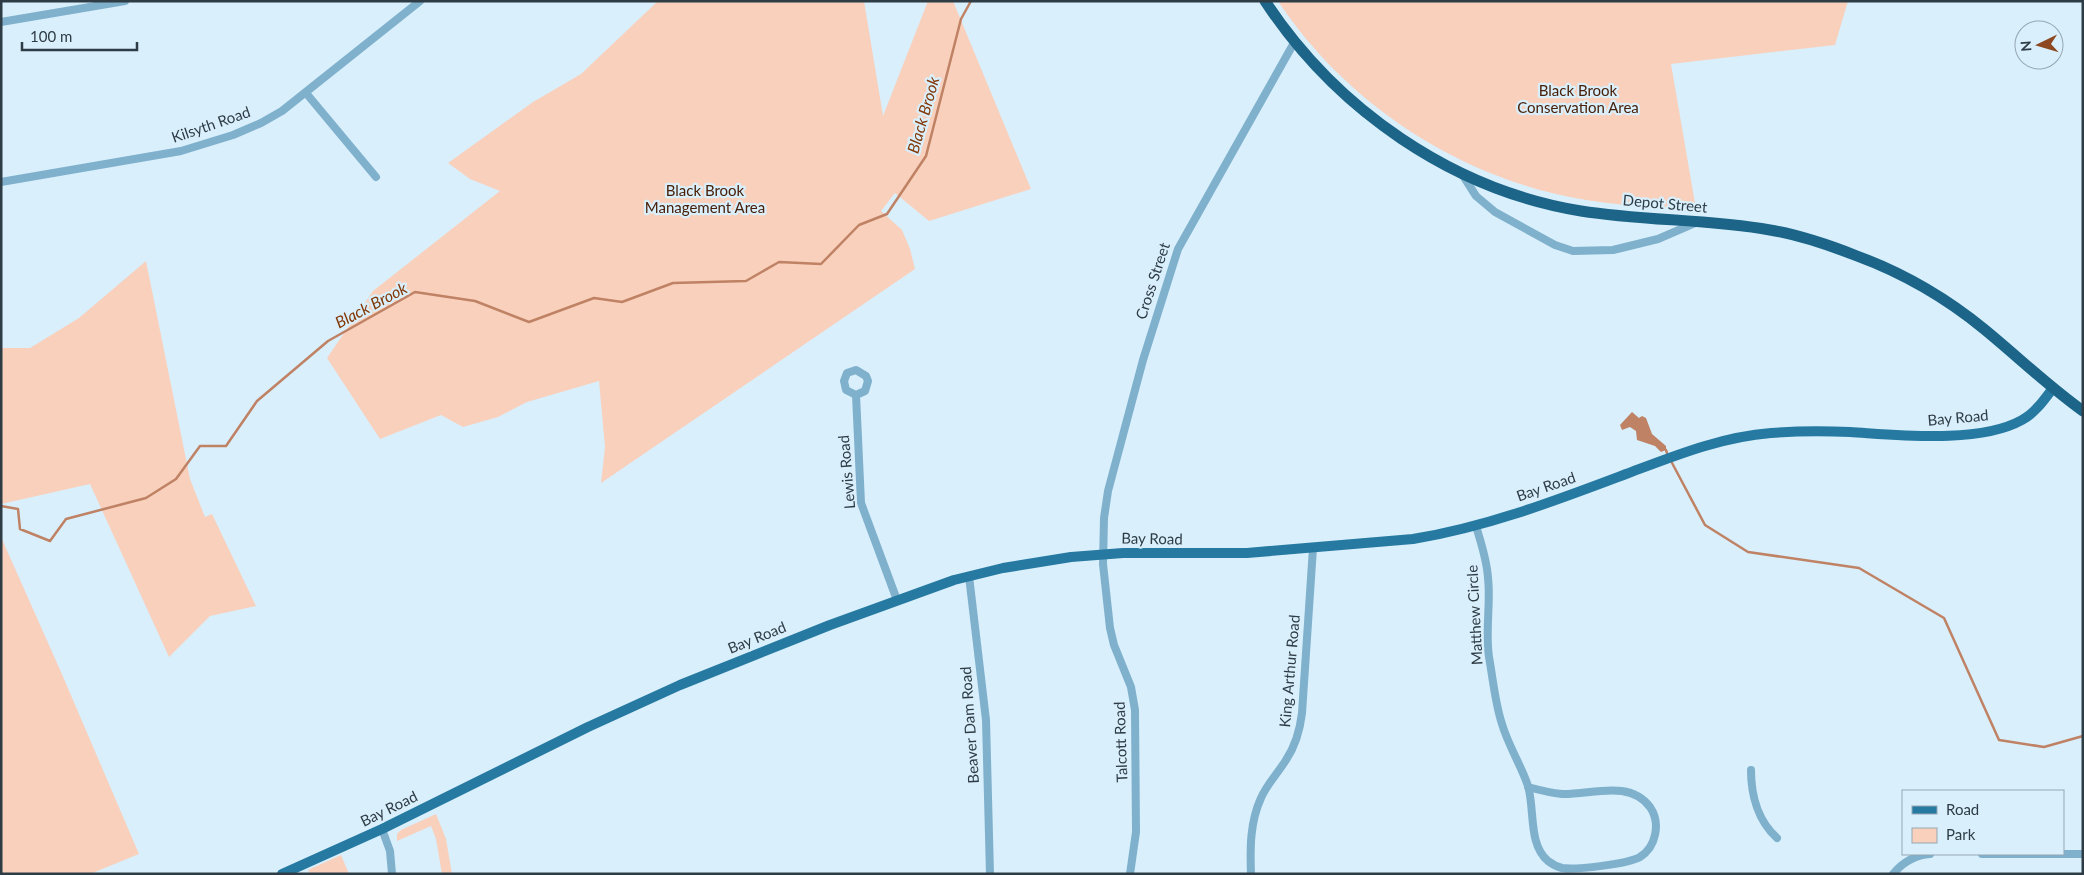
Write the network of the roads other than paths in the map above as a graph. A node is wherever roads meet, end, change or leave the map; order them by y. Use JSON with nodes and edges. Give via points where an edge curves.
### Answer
{"nodes":[{"id":1,"x":125,"y":1,"type":"edge"},
{"id":2,"x":420,"y":1,"type":"edge"},
{"id":3,"x":1265,"y":1,"type":"edge"},
{"id":4,"x":1,"y":22,"type":"edge"},
{"id":5,"x":1295,"y":41,"type":"junction"},
{"id":6,"x":306,"y":93,"type":"junction"},
{"id":7,"x":1461,"y":172,"type":"junction"},
{"id":8,"x":376,"y":177,"type":"dead end"},
{"id":9,"x":1,"y":182,"type":"edge"},
{"id":10,"x":1697,"y":222,"type":"junction"},
{"id":11,"x":2053,"y":388,"type":"junction"},
{"id":12,"x":856,"y":395,"type":"dead end"},
{"id":13,"x":2083,"y":411,"type":"edge"},
{"id":14,"x":1476,"y":526,"type":"junction"},
{"id":15,"x":1313,"y":548,"type":"junction"},
{"id":16,"x":1103,"y":554,"type":"junction"},
{"id":17,"x":969,"y":576,"type":"junction"},
{"id":18,"x":897,"y":600,"type":"junction"},
{"id":19,"x":1751,"y":770,"type":"dead end"},
{"id":20,"x":1528,"y":788,"type":"junction"},
{"id":21,"x":382,"y":830,"type":"junction"},
{"id":22,"x":1777,"y":838,"type":"dead end"},
{"id":23,"x":2064,"y":854,"type":"edge"},
{"id":24,"x":2083,"y":854,"type":"edge"},
{"id":25,"x":1920,"y":855,"type":"edge"},
{"id":26,"x":282,"y":874,"type":"edge"},
{"id":27,"x":392,"y":874,"type":"edge"},
{"id":28,"x":990,"y":874,"type":"edge"},
{"id":29,"x":1130,"y":874,"type":"edge"},
{"id":30,"x":1251,"y":874,"type":"edge"},
{"id":31,"x":1893,"y":874,"type":"edge"}],
"edges":[{"from":1,"to":4,"type":"street"},
{"from":2,"to":6,"type":"street","name":"Kilsyth Road"},
{"from":3,"to":5,"type":"highway","name":"Depot Street"},
{"from":5,"to":7,"type":"highway","name":"Depot Street","via":[[1320,71],[1372,118],[1409,144]]},
{"from":5,"to":16,"type":"street","name":"Cross Street","via":[[1175,256],[1111,476],[1104,518]]},
{"from":6,"to":8,"type":"street"},
{"from":6,"to":9,"type":"street","name":"Kilsyth Road","via":[[261,123],[207,144],[156,157]]},
{"from":7,"to":10,"type":"highway","name":"Depot Street","via":[[1509,192],[1564,208]]},
{"from":7,"to":10,"type":"street","via":[[1476,196],[1495,212],[1554,246],[1573,251],[1620,248],[1658,239]]},
{"from":10,"to":11,"type":"highway","name":"Depot Street","via":[[1784,233],[1847,252],[1892,271],[1928,290],[1982,328]]},
{"from":11,"to":13,"type":"highway","name":"Depot Street"},
{"from":11,"to":14,"type":"main road","name":"Bay Road","via":[[2023,420],[1998,430],[1925,436],[1791,432],[1728,439]]},
{"from":12,"to":18,"type":"street","name":"Lewis Road","via":[[861,503]]},
{"from":14,"to":15,"type":"main road","name":"Bay Road","via":[[1413,540]]},
{"from":14,"to":20,"type":"street","name":"Matthew Circle","via":[[1489,579],[1487,640],[1499,711]]},
{"from":15,"to":16,"type":"main road","name":"Bay Road","via":[[1220,554]]},
{"from":15,"to":30,"type":"street","name":"King Arthur Road","via":[[1298,734],[1290,754],[1258,806],[1252,832]]},
{"from":16,"to":17,"type":"main road","name":"Bay Road","via":[[1058,558]]},
{"from":16,"to":29,"type":"street","name":"Talcott Road","via":[[1112,637],[1131,687],[1135,710],[1137,822]]},
{"from":17,"to":18,"type":"main road","name":"Bay Road"},
{"from":17,"to":28,"type":"street","name":"Beaver Dam Road","via":[[986,720]]},
{"from":18,"to":21,"type":"main road","name":"Bay Road","via":[[680,685]]},
{"from":19,"to":22,"type":"street","via":[[1757,809],[1767,828]]},
{"from":20,"to":20,"type":"street","name":"Matthew Circle","via":[[1536,840],[1549,862],[1560,868],[1626,862],[1640,856],[1650,847],[1655,836],[1656,822],[1652,809],[1632,792],[1560,794]]},
{"from":21,"to":26,"type":"main road","name":"Bay Road"},
{"from":21,"to":27,"type":"street","via":[[390,850]]},
{"from":23,"to":24,"type":"street"},
{"from":25,"to":31,"type":"street"}]}
